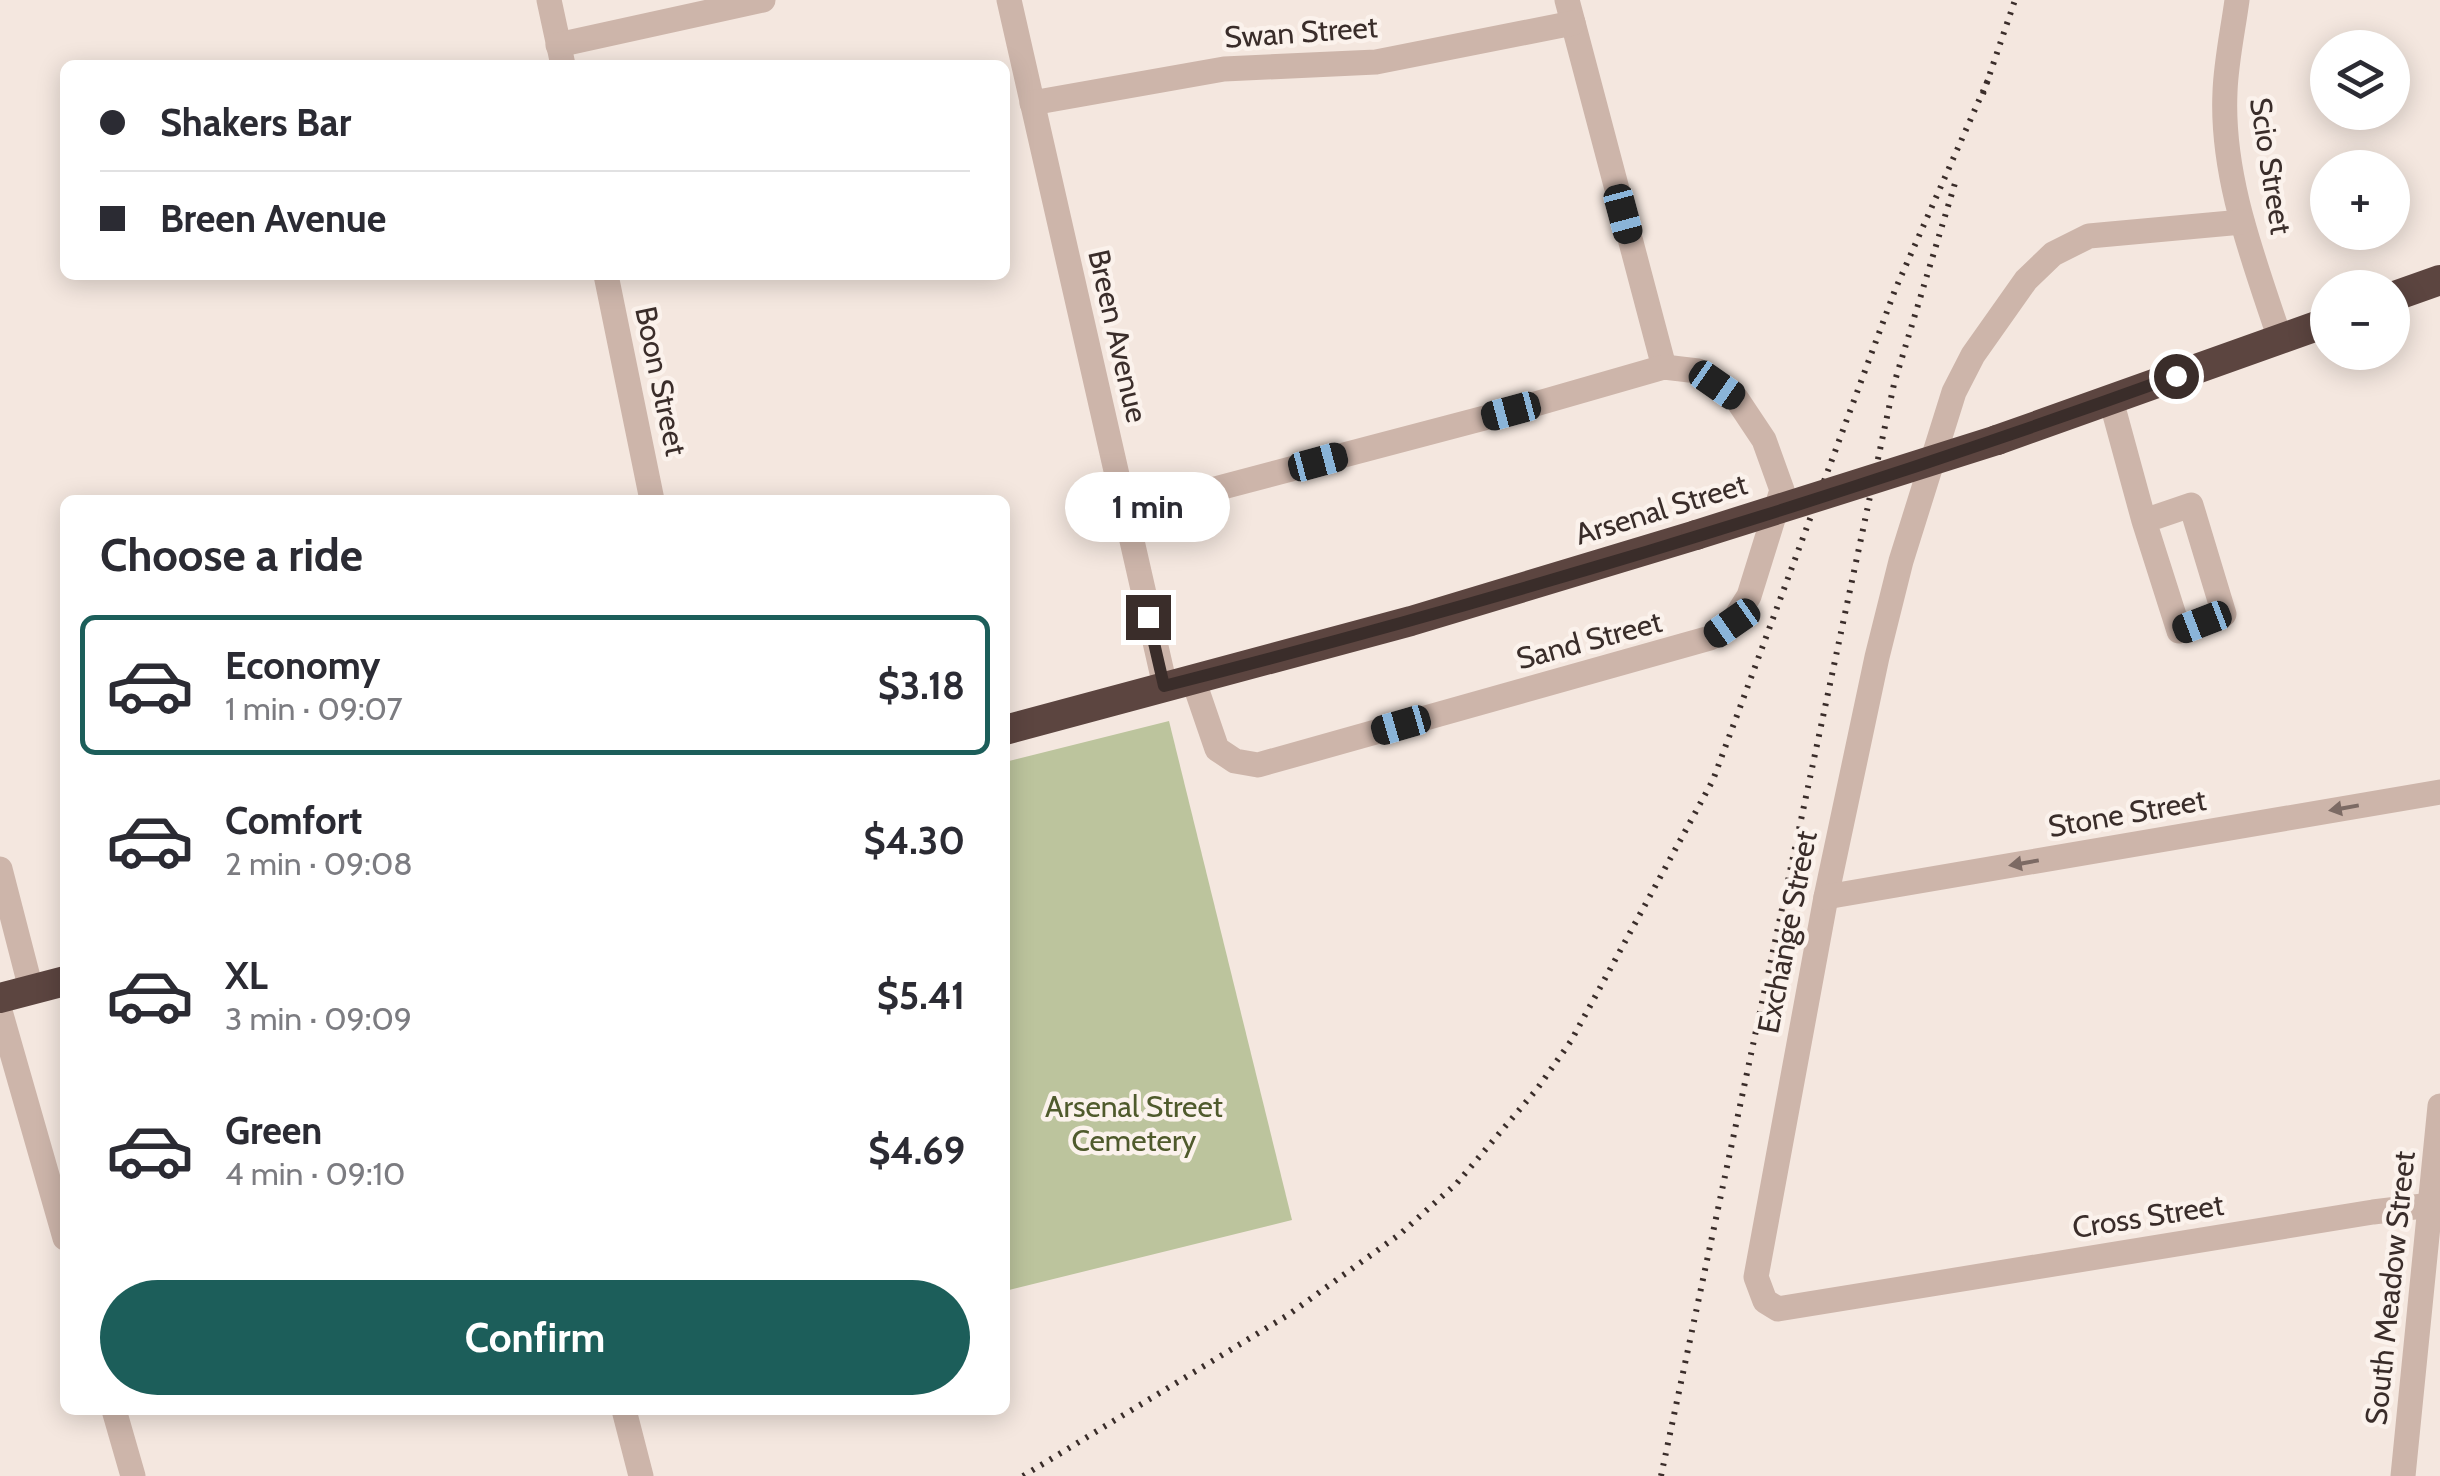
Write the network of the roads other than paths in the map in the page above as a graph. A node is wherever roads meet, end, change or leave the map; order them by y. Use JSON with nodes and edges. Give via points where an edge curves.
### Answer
{"nodes":[{"id":1,"x":549,"y":0,"type":"edge"},
{"id":2,"x":763,"y":0,"type":"edge"},
{"id":3,"x":1009,"y":0,"type":"edge"},
{"id":4,"x":2236,"y":0,"type":"edge"},
{"id":5,"x":1570,"y":12,"type":"edge"},
{"id":6,"x":560,"y":55,"type":"edge"},
{"id":7,"x":1032,"y":104,"type":"junction"},
{"id":8,"x":2242,"y":222,"type":"junction"},
{"id":9,"x":607,"y":280,"type":"edge"},
{"id":10,"x":2440,"y":280,"type":"edge"},
{"id":11,"x":2410,"y":291,"type":"edge"},
{"id":12,"x":2310,"y":329,"type":"edge"},
{"id":13,"x":2280,"y":340,"type":"junction"},
{"id":14,"x":1664,"y":367,"type":"junction"},
{"id":15,"x":2111,"y":400,"type":"junction"},
{"id":16,"x":651,"y":495,"type":"edge"},
{"id":17,"x":1124,"y":513,"type":"junction"},
{"id":18,"x":2144,"y":521,"type":"junction"},
{"id":19,"x":1179,"y":683,"type":"junction"},
{"id":20,"x":1010,"y":729,"type":"edge"},
{"id":21,"x":2440,"y":792,"type":"edge"},
{"id":22,"x":0,"y":870,"type":"edge"},
{"id":23,"x":1826,"y":897,"type":"junction"},
{"id":24,"x":60,"y":981,"type":"edge"},
{"id":25,"x":32,"y":989,"type":"junction"},
{"id":26,"x":0,"y":998,"type":"edge"},
{"id":27,"x":0,"y":1011,"type":"edge"},
{"id":28,"x":2440,"y":1106,"type":"edge"},
{"id":29,"x":2436,"y":1208,"type":"edge"},
{"id":30,"x":60,"y":1221,"type":"edge"},
{"id":31,"x":1867,"y":1295,"type":"joint"},
{"id":32,"x":115,"y":1415,"type":"edge"},
{"id":33,"x":625,"y":1415,"type":"edge"},
{"id":34,"x":133,"y":1476,"type":"edge"},
{"id":35,"x":640,"y":1476,"type":"edge"},
{"id":36,"x":2404,"y":1476,"type":"edge"}],
"edges":[{"from":1,"to":6,"type":"street"},
{"from":2,"to":6,"type":"street"},
{"from":3,"to":7,"type":"street","name":"Breen Avenue"},
{"from":4,"to":8,"type":"street","name":"Scio Street","via":[[2225,92]]},
{"from":5,"to":7,"type":"street","name":"Swan Street","via":[[1376,62],[1224,68]]},
{"from":5,"to":14,"type":"street"},
{"from":7,"to":17,"type":"street","name":"Breen Avenue"},
{"from":8,"to":13,"type":"street","name":"Scio Street"},
{"from":8,"to":23,"type":"street","name":"Exchange Street","via":[[2089,236],[2053,254],[2026,280],[1973,355],[1954,392],[1901,561]]},
{"from":9,"to":16,"type":"street","name":"Boon Street"},
{"from":10,"to":11,"type":"highway"},
{"from":12,"to":13,"type":"highway","name":"Arsenal Street"},
{"from":13,"to":15,"type":"highway","name":"Arsenal Street"},
{"from":14,"to":17,"type":"street"},
{"from":14,"to":19,"type":"street","name":"Sand Street","via":[[1698,371],[1736,398],[1764,440],[1782,490],[1749,596],[1732,623],[1710,638],[1258,765],[1217,749]]},
{"from":15,"to":18,"type":"street"},
{"from":15,"to":19,"type":"highway","name":"Arsenal Street","bridge":true,"via":[[1696,535]]},
{"from":17,"to":19,"type":"street","name":"Breen Avenue"},
{"from":18,"to":18,"type":"street","via":[[2190,505],[2224,614],[2180,631]]},
{"from":19,"to":20,"type":"highway","name":"Arsenal Street"},
{"from":21,"to":23,"type":"street","name":"Stone Street","one_way":true},
{"from":22,"to":25,"type":"street"},
{"from":23,"to":31,"type":"street","name":"Exchange Street","via":[[1756,1278],[1764,1301],[1778,1308]]},
{"from":24,"to":25,"type":"highway"},
{"from":25,"to":26,"type":"highway"},
{"from":27,"to":30,"type":"street"},
{"from":28,"to":29,"type":"street","name":"South Meadow Street"},
{"from":29,"to":31,"type":"street","name":"Cross Street"},
{"from":29,"to":36,"type":"street","name":"South Meadow Street"},
{"from":32,"to":34,"type":"street"},
{"from":33,"to":35,"type":"street"}]}
